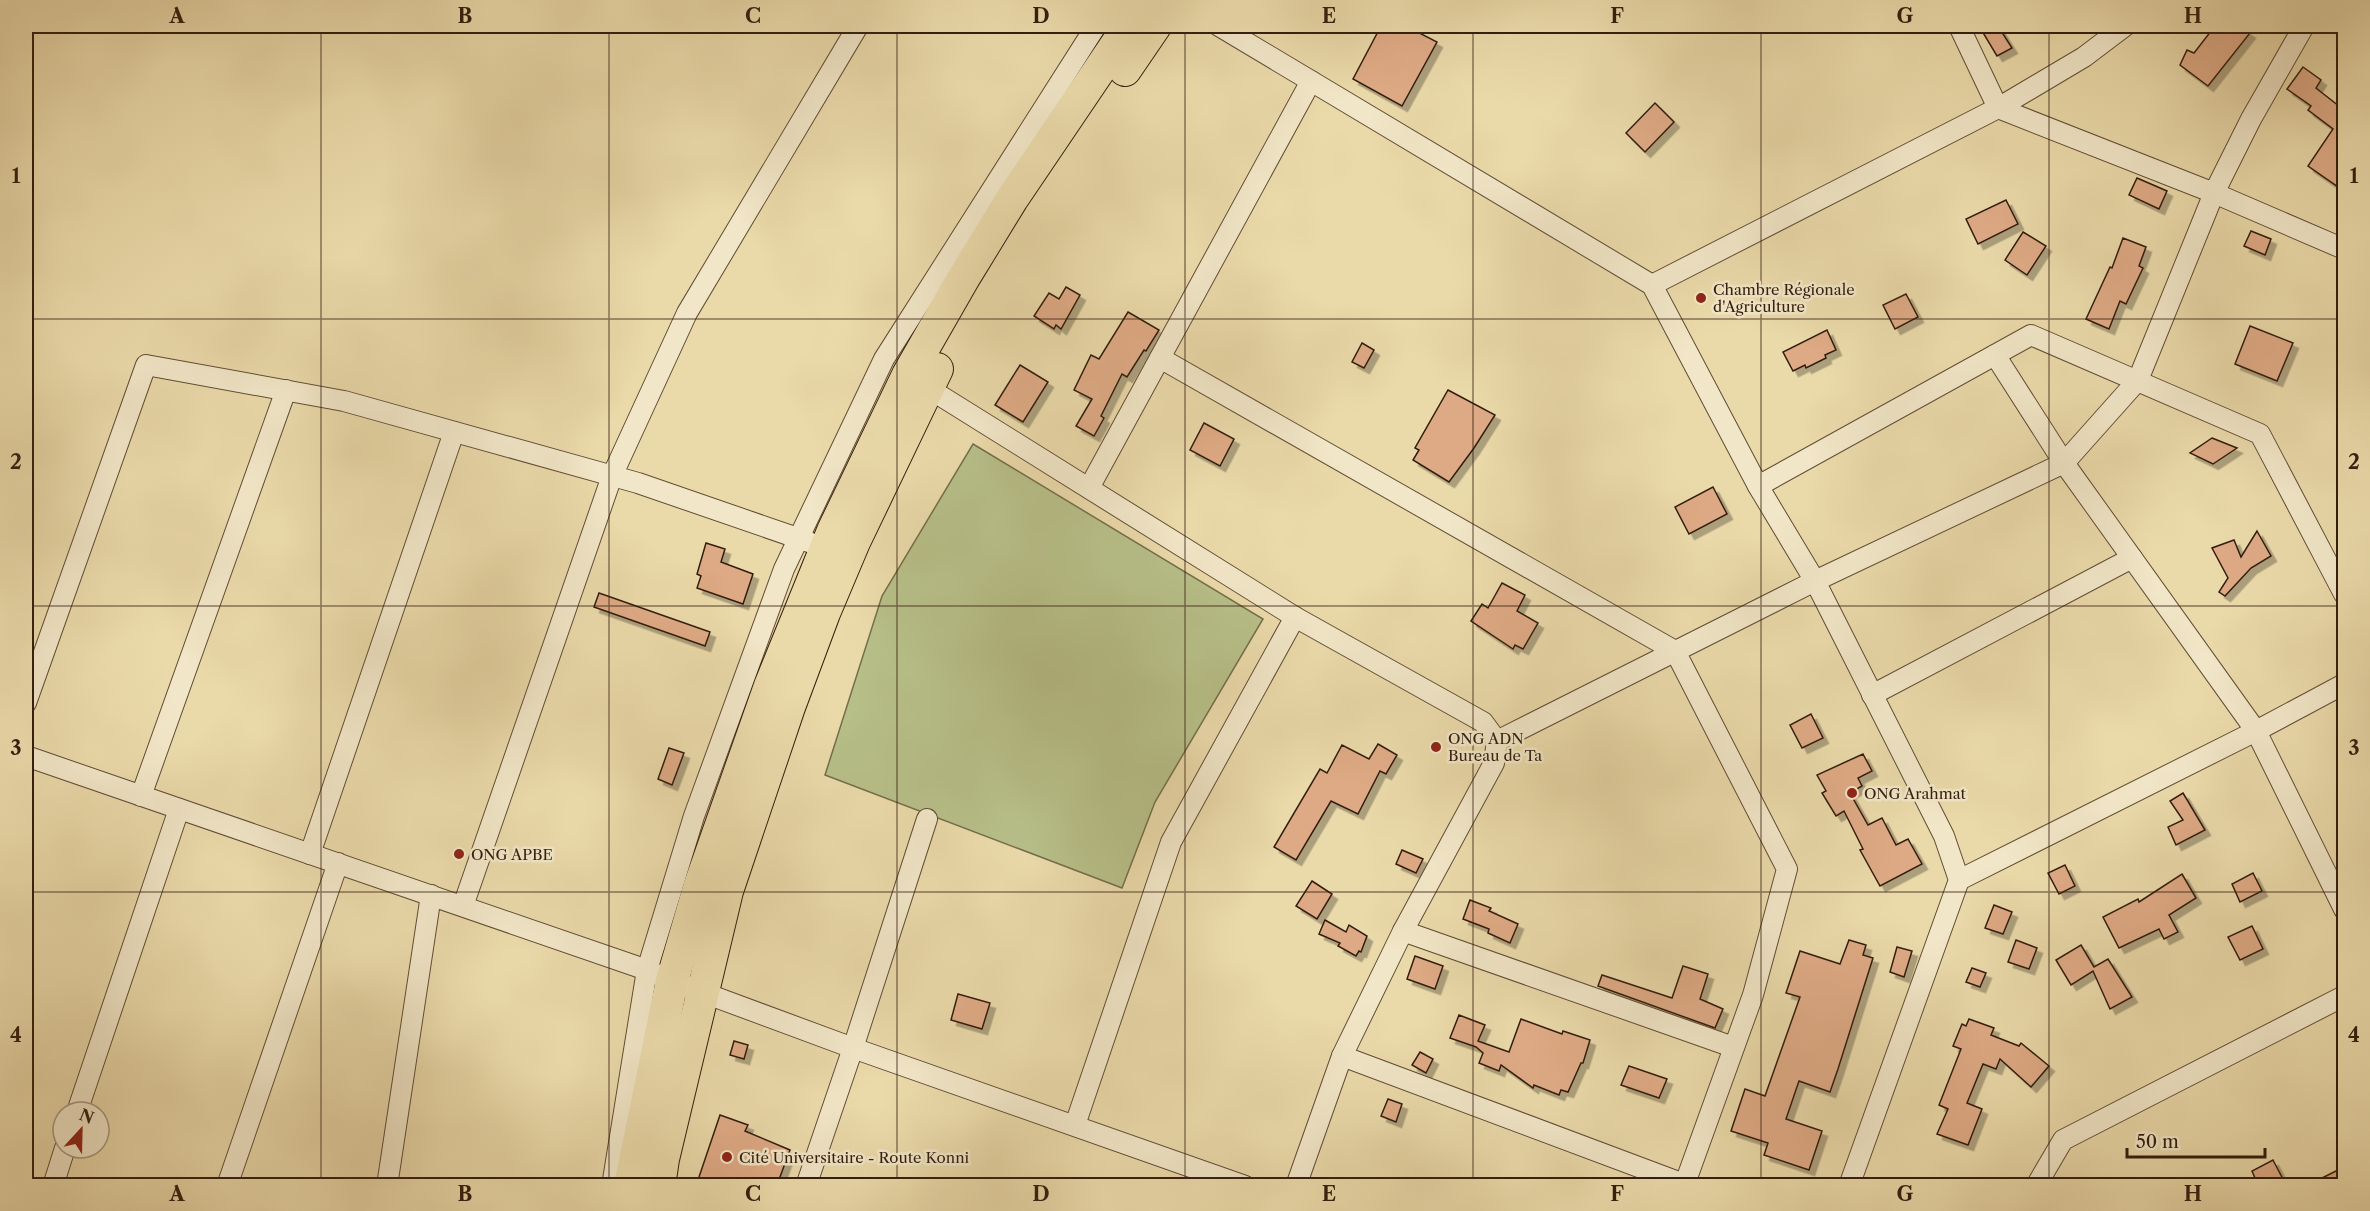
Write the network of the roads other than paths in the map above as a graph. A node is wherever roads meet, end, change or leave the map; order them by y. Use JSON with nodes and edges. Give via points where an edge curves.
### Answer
{"nodes":[{"id":1,"x":858,"y":26,"type":"edge"},
{"id":2,"x":1096,"y":26,"type":"edge"},
{"id":3,"x":1129,"y":26,"type":"edge"},
{"id":4,"x":1155,"y":26,"type":"edge"},
{"id":5,"x":1219,"y":26,"type":"edge"},
{"id":6,"x":1959,"y":26,"type":"edge"},
{"id":7,"x":2125,"y":26,"type":"edge"},
{"id":8,"x":2304,"y":26,"type":"edge"},
{"id":9,"x":1311,"y":81,"type":"junction"},
{"id":10,"x":1998,"y":108,"type":"junction"},
{"id":11,"x":2214,"y":193,"type":"junction"},
{"id":12,"x":2344,"y":249,"type":"edge"},
{"id":13,"x":1652,"y":285,"type":"junction"},
{"id":14,"x":1995,"y":355,"type":"junction"},
{"id":15,"x":1160,"y":358,"type":"junction"},
{"id":16,"x":2138,"y":380,"type":"junction"},
{"id":17,"x":917,"y":381,"type":"junction"},
{"id":18,"x":286,"y":390,"type":"junction"},
{"id":19,"x":454,"y":432,"type":"junction"},
{"id":20,"x":2064,"y":463,"type":"junction"},
{"id":21,"x":612,"y":476,"type":"junction"},
{"id":22,"x":1758,"y":486,"type":"junction"},
{"id":23,"x":1089,"y":488,"type":"junction"},
{"id":24,"x":824,"y":547,"type":"junction"},
{"id":25,"x":2132,"y":558,"type":"junction"},
{"id":26,"x":1815,"y":581,"type":"junction"},
{"id":27,"x":2344,"y":594,"type":"edge"},
{"id":28,"x":1295,"y":617,"type":"junction"},
{"id":29,"x":1675,"y":651,"type":"junction"},
{"id":30,"x":2344,"y":684,"type":"edge"},
{"id":31,"x":781,"y":690,"type":"junction"},
{"id":32,"x":1872,"y":695,"type":"junction"},
{"id":33,"x":26,"y":703,"type":"edge"},
{"id":34,"x":2256,"y":732,"type":"junction"},
{"id":35,"x":1497,"y":741,"type":"junction"},
{"id":36,"x":26,"y":756,"type":"edge"},
{"id":37,"x":141,"y":796,"type":"junction"},
{"id":38,"x":179,"y":809,"type":"junction"},
{"id":39,"x":927,"y":819,"type":"dead end"},
{"id":40,"x":310,"y":854,"type":"junction"},
{"id":41,"x":338,"y":864,"type":"junction"},
{"id":42,"x":1959,"y":880,"type":"junction"},
{"id":43,"x":431,"y":895,"type":"junction"},
{"id":44,"x":463,"y":906,"type":"junction"},
{"id":45,"x":2344,"y":909,"type":"edge"},
{"id":46,"x":1403,"y":931,"type":"junction"},
{"id":47,"x":660,"y":976,"type":"junction"},
{"id":48,"x":703,"y":992,"type":"junction"},
{"id":49,"x":2344,"y":996,"type":"edge"},
{"id":50,"x":1733,"y":1047,"type":"junction"},
{"id":51,"x":853,"y":1048,"type":"junction"},
{"id":52,"x":1342,"y":1056,"type":"junction"},
{"id":53,"x":81,"y":1100,"type":"edge"},
{"id":54,"x":1075,"y":1125,"type":"junction"},
{"id":55,"x":61,"y":1160,"type":"edge"},
{"id":56,"x":53,"y":1185,"type":"edge"},
{"id":57,"x":227,"y":1185,"type":"edge"},
{"id":58,"x":387,"y":1185,"type":"edge"},
{"id":59,"x":612,"y":1185,"type":"edge"},
{"id":60,"x":630,"y":1185,"type":"edge"},
{"id":61,"x":659,"y":1185,"type":"edge"},
{"id":62,"x":806,"y":1185,"type":"edge"},
{"id":63,"x":1245,"y":1185,"type":"edge"},
{"id":64,"x":1296,"y":1185,"type":"edge"},
{"id":65,"x":1684,"y":1185,"type":"edge"},
{"id":66,"x":1849,"y":1185,"type":"edge"},
{"id":67,"x":2036,"y":1185,"type":"edge"}],
"edges":[{"from":1,"to":21,"type":"street","via":[[687,313]]},
{"from":2,"to":24,"type":"street","via":[[884,359]]},
{"from":3,"to":17,"type":"main road","via":[[1012,199]]},
{"from":4,"to":17,"type":"main road","via":[[1030,210],[982,290]]},
{"from":5,"to":9,"type":"street"},
{"from":6,"to":10,"type":"street"},
{"from":7,"to":10,"type":"street","via":[[2084,57]]},
{"from":8,"to":11,"type":"street"},
{"from":9,"to":13,"type":"street"},
{"from":9,"to":15,"type":"street"},
{"from":10,"to":11,"type":"street"},
{"from":10,"to":13,"type":"street"},
{"from":11,"to":12,"type":"street"},
{"from":11,"to":16,"type":"street"},
{"from":13,"to":22,"type":"street"},
{"from":14,"to":16,"type":"street","via":[[2031,335]]},
{"from":14,"to":20,"type":"street"},
{"from":14,"to":22,"type":"street"},
{"from":15,"to":23,"type":"street"},
{"from":15,"to":29,"type":"street"},
{"from":16,"to":20,"type":"street"},
{"from":16,"to":27,"type":"street","via":[[2260,434]]},
{"from":17,"to":23,"type":"street"},
{"from":17,"to":24,"type":"main road"},
{"from":18,"to":19,"type":"street","via":[[344,401]]},
{"from":18,"to":33,"type":"street","via":[[146,365]]},
{"from":18,"to":37,"type":"street"},
{"from":19,"to":21,"type":"street"},
{"from":19,"to":40,"type":"street"},
{"from":20,"to":25,"type":"street"},
{"from":20,"to":26,"type":"street"},
{"from":21,"to":24,"type":"street"},
{"from":21,"to":44,"type":"street"},
{"from":22,"to":26,"type":"street"},
{"from":23,"to":28,"type":"street"},
{"from":24,"to":31,"type":"main road"},
{"from":24,"to":47,"type":"street","via":[[784,568],[694,816]]},
{"from":25,"to":32,"type":"street"},
{"from":25,"to":34,"type":"street"},
{"from":26,"to":29,"type":"street"},
{"from":26,"to":32,"type":"street"},
{"from":28,"to":35,"type":"street","via":[[1483,722]]},
{"from":28,"to":54,"type":"street","via":[[1171,842]]},
{"from":29,"to":35,"type":"street"},
{"from":29,"to":50,"type":"street","via":[[1787,869],[1753,995]]},
{"from":30,"to":34,"type":"street"},
{"from":31,"to":47,"type":"main road"},
{"from":31,"to":48,"type":"main road"},
{"from":32,"to":42,"type":"street","via":[[1944,836]]},
{"from":34,"to":42,"type":"street"},
{"from":34,"to":45,"type":"street"},
{"from":35,"to":46,"type":"street","via":[[1494,763]]},
{"from":36,"to":37,"type":"street"},
{"from":37,"to":38,"type":"street"},
{"from":38,"to":40,"type":"street"},
{"from":38,"to":53,"type":"street"},
{"from":39,"to":51,"type":"street"},
{"from":40,"to":41,"type":"street"},
{"from":41,"to":43,"type":"street"},
{"from":41,"to":57,"type":"street"},
{"from":42,"to":66,"type":"street"},
{"from":43,"to":44,"type":"street"},
{"from":43,"to":58,"type":"street"},
{"from":44,"to":47,"type":"street"},
{"from":46,"to":50,"type":"street"},
{"from":46,"to":52,"type":"street"},
{"from":47,"to":48,"type":"street"},
{"from":47,"to":59,"type":"street"},
{"from":47,"to":60,"type":"main road"},
{"from":48,"to":51,"type":"street"},
{"from":48,"to":61,"type":"main road"},
{"from":49,"to":67,"type":"street","via":[[2063,1140]]},
{"from":50,"to":65,"type":"street"},
{"from":51,"to":54,"type":"street"},
{"from":51,"to":62,"type":"street"},
{"from":52,"to":64,"type":"street"},
{"from":52,"to":65,"type":"street"},
{"from":54,"to":63,"type":"street"},
{"from":55,"to":56,"type":"street"}]}
